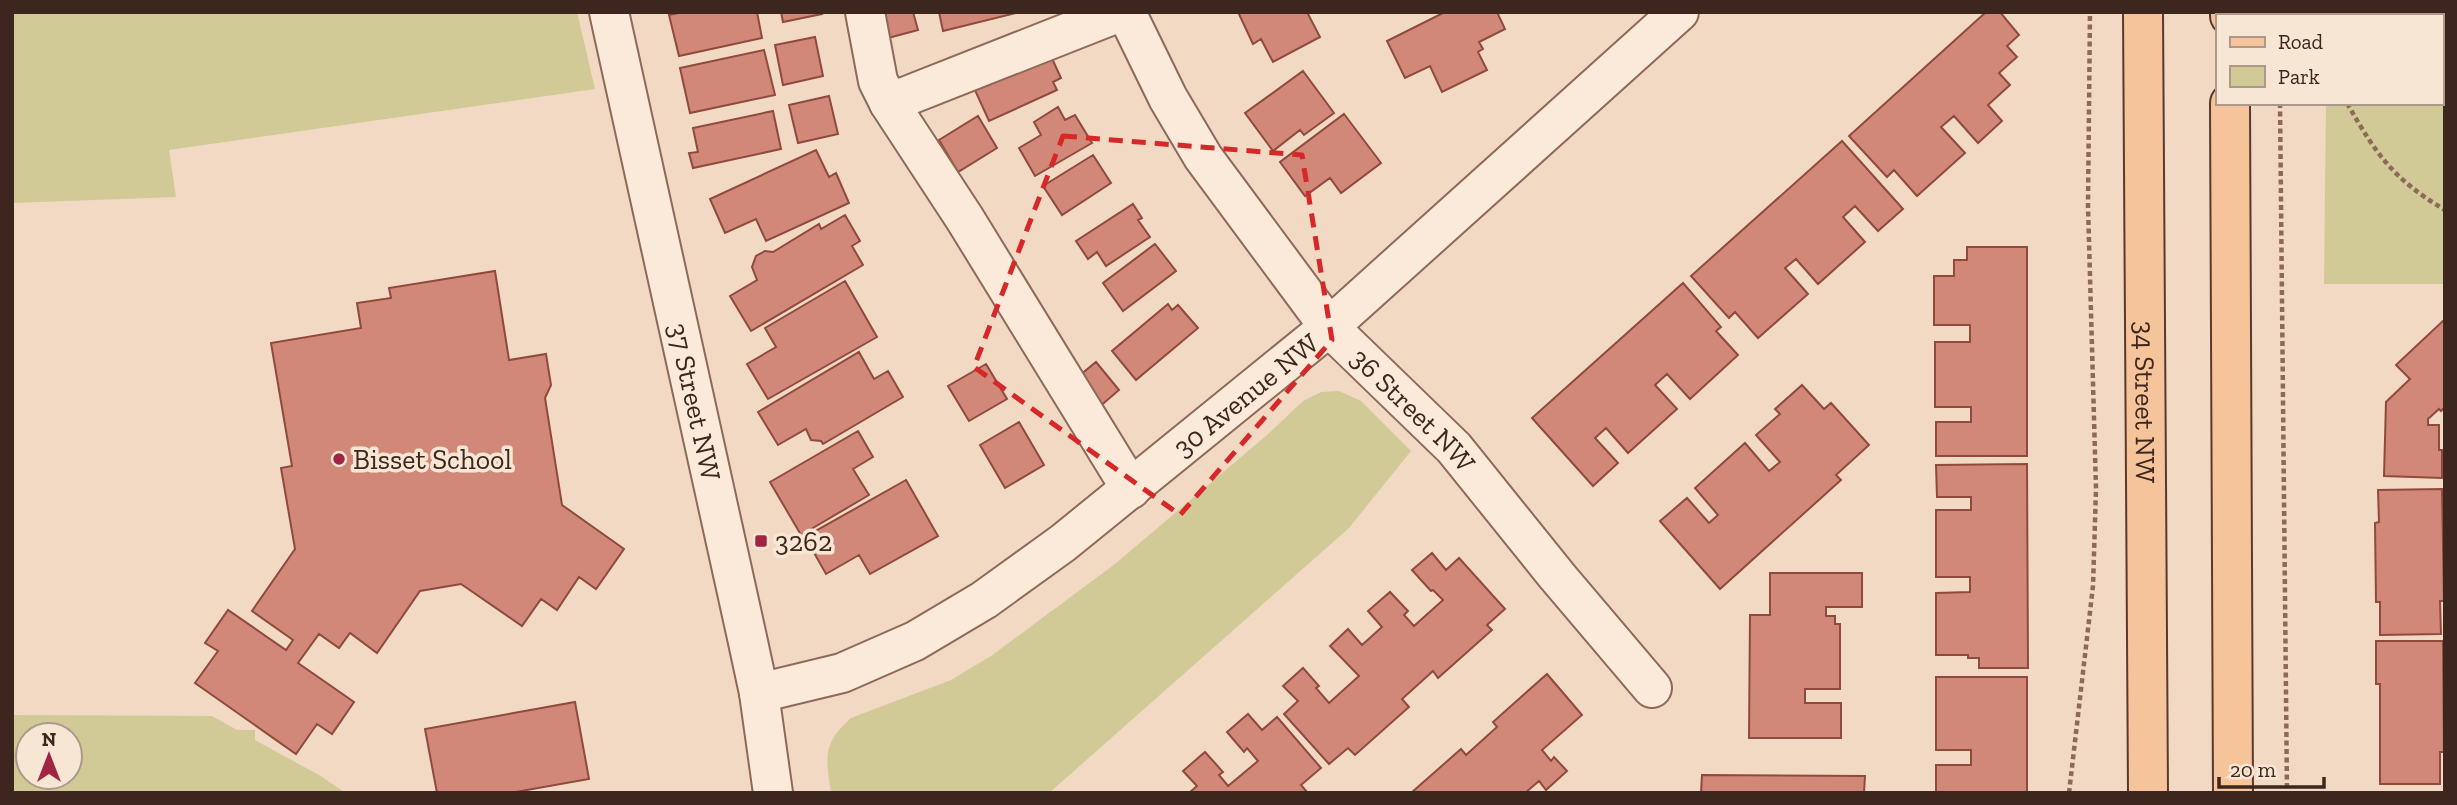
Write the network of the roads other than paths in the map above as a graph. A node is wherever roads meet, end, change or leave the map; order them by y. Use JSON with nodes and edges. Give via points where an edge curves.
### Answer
{"nodes":[{"id":1,"x":609,"y":12,"type":"edge"},
{"id":2,"x":865,"y":12,"type":"edge"},
{"id":3,"x":1120,"y":12,"type":"edge"},
{"id":4,"x":1126,"y":12,"type":"edge"},
{"id":5,"x":1679,"y":12,"type":"edge"},
{"id":6,"x":2143,"y":12,"type":"edge"},
{"id":7,"x":889,"y":103,"type":"junction"},
{"id":8,"x":2230,"y":105,"type":"edge"},
{"id":9,"x":1329,"y":327,"type":"junction"},
{"id":10,"x":1131,"y":489,"type":"junction"},
{"id":11,"x":1652,"y":688,"type":"dead end"},
{"id":12,"x":759,"y":693,"type":"junction"},
{"id":13,"x":773,"y":793,"type":"edge"},
{"id":14,"x":2148,"y":793,"type":"edge"},
{"id":15,"x":2233,"y":793,"type":"edge"}],
"edges":[{"from":1,"to":12,"type":"street","name":"37 Street NW"},
{"from":2,"to":7,"type":"street","via":[[878,81]]},
{"from":3,"to":7,"type":"street"},
{"from":4,"to":9,"type":"street","name":"36 Street NW","via":[[1203,157]]},
{"from":5,"to":9,"type":"street","name":"30 Avenue NW"},
{"from":6,"to":14,"type":"main road","name":"34 Street NW"},
{"from":7,"to":10,"type":"street"},
{"from":8,"to":15,"type":"main road"},
{"from":9,"to":10,"type":"street","name":"30 Avenue NW"},
{"from":9,"to":11,"type":"street","name":"36 Street NW","via":[[1454,448]]},
{"from":10,"to":12,"type":"street","name":"30 Avenue NW","via":[[984,600],[915,641],[842,673]]},
{"from":12,"to":13,"type":"street","name":"37 Street NW"}]}
